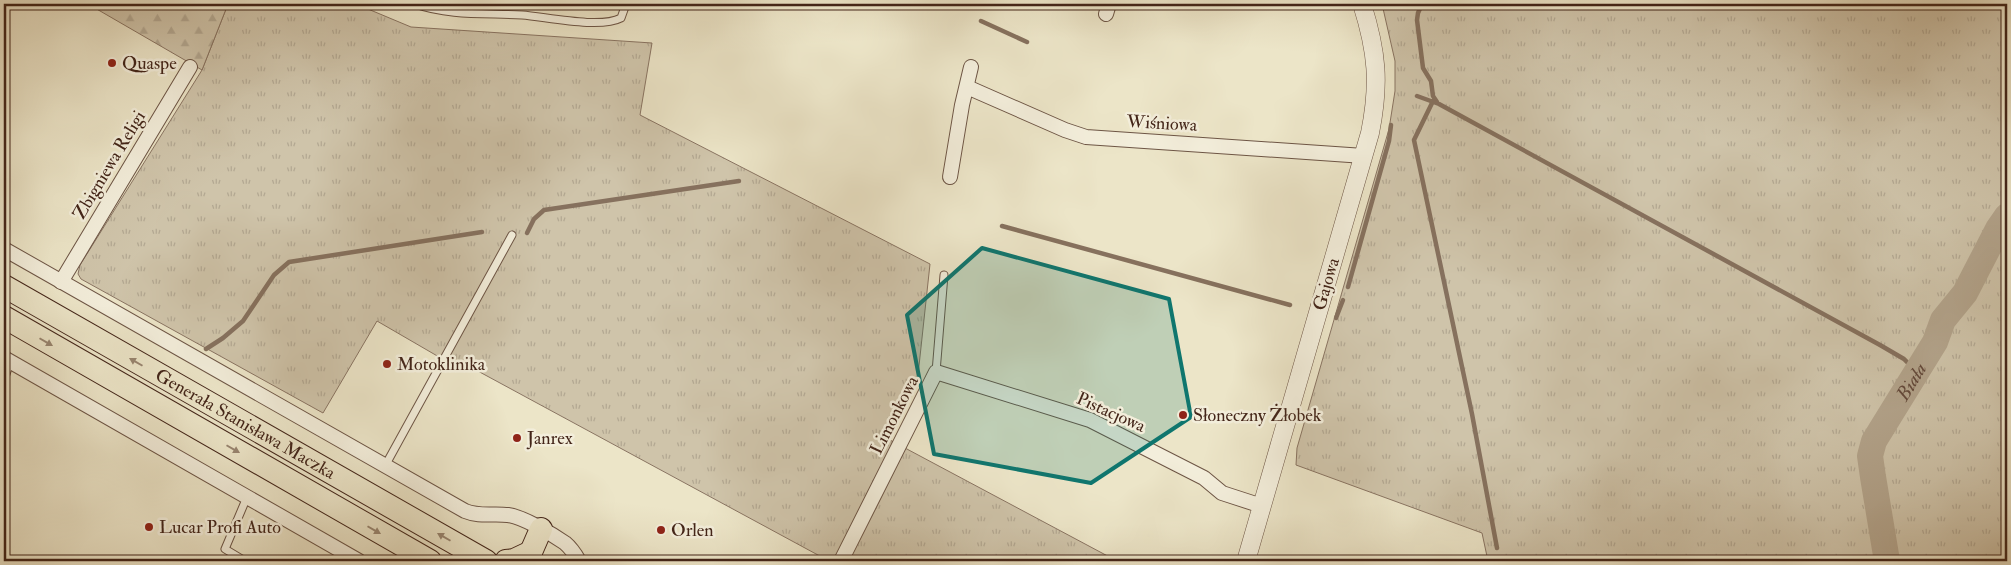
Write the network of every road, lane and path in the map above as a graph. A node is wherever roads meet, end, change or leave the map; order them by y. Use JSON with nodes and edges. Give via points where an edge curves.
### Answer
{"nodes":[{"id":1,"x":415,"y":4,"type":"edge"},
{"id":2,"x":626,"y":4,"type":"edge"},
{"id":3,"x":1362,"y":4,"type":"edge"},
{"id":4,"x":190,"y":67,"type":"dead end"},
{"id":5,"x":971,"y":67,"type":"dead end"},
{"id":6,"x":967,"y":87,"type":"junction"},
{"id":7,"x":1364,"y":156,"type":"junction"},
{"id":8,"x":950,"y":177,"type":"dead end"},
{"id":9,"x":512,"y":235,"type":"dead end"},
{"id":10,"x":4,"y":249,"type":"edge"},
{"id":11,"x":944,"y":274,"type":"dead end"},
{"id":12,"x":61,"y":282,"type":"junction"},
{"id":13,"x":4,"y":286,"type":"edge"},
{"id":14,"x":4,"y":317,"type":"edge"},
{"id":15,"x":7,"y":360,"type":"edge"},
{"id":16,"x":936,"y":372,"type":"junction"},
{"id":17,"x":4,"y":380,"type":"edge"},
{"id":18,"x":385,"y":466,"type":"junction"},
{"id":19,"x":247,"y":496,"type":"junction"},
{"id":20,"x":1262,"y":506,"type":"junction"},
{"id":21,"x":541,"y":529,"type":"junction"},
{"id":22,"x":531,"y":557,"type":"edge"},
{"id":23,"x":246,"y":561,"type":"edge"},
{"id":24,"x":359,"y":561,"type":"edge"},
{"id":25,"x":430,"y":561,"type":"edge"},
{"id":26,"x":486,"y":561,"type":"edge"},
{"id":27,"x":506,"y":561,"type":"edge"},
{"id":28,"x":579,"y":561,"type":"edge"},
{"id":29,"x":841,"y":561,"type":"edge"},
{"id":30,"x":1246,"y":561,"type":"edge"}],
"edges":[{"from":1,"to":2,"type":"lane","via":[[465,14],[522,15],[605,23],[621,18]]},
{"from":3,"to":7,"type":"street","name":"Gajowa","via":[[1374,48],[1377,78]]},
{"from":4,"to":12,"type":"street","name":"Zbigniewa Religi"},
{"from":5,"to":6,"type":"street"},
{"from":6,"to":7,"type":"street","name":"Wiśniowa","via":[[1086,137]]},
{"from":6,"to":8,"type":"street"},
{"from":7,"to":20,"type":"street","name":"Gajowa"},
{"from":9,"to":18,"type":"lane"},
{"from":10,"to":12,"type":"street"},
{"from":11,"to":16,"type":"lane","name":"Limonkowa"},
{"from":12,"to":18,"type":"street"},
{"from":26,"to":13,"type":"highway","name":"Generała Stanisława Maczka","one_way":true},
{"from":14,"to":25,"type":"highway","name":"Generała Stanisława Maczka","one_way":true},
{"from":15,"to":17,"type":"lane"},
{"from":15,"to":19,"type":"street"},
{"from":16,"to":20,"type":"street","name":"Pistacjowa","via":[[1090,420],[1204,478],[1222,493]]},
{"from":16,"to":29,"type":"street","name":"Limonkowa"},
{"from":18,"to":21,"type":"street","via":[[470,514],[511,515]]},
{"from":19,"to":23,"type":"lane","via":[[224,549]]},
{"from":19,"to":24,"type":"street"},
{"from":20,"to":30,"type":"street","name":"Gajowa"},
{"from":21,"to":22,"type":"highway"},
{"from":21,"to":28,"type":"street","via":[[565,543]]},
{"from":22,"to":27,"type":"highway"}]}
